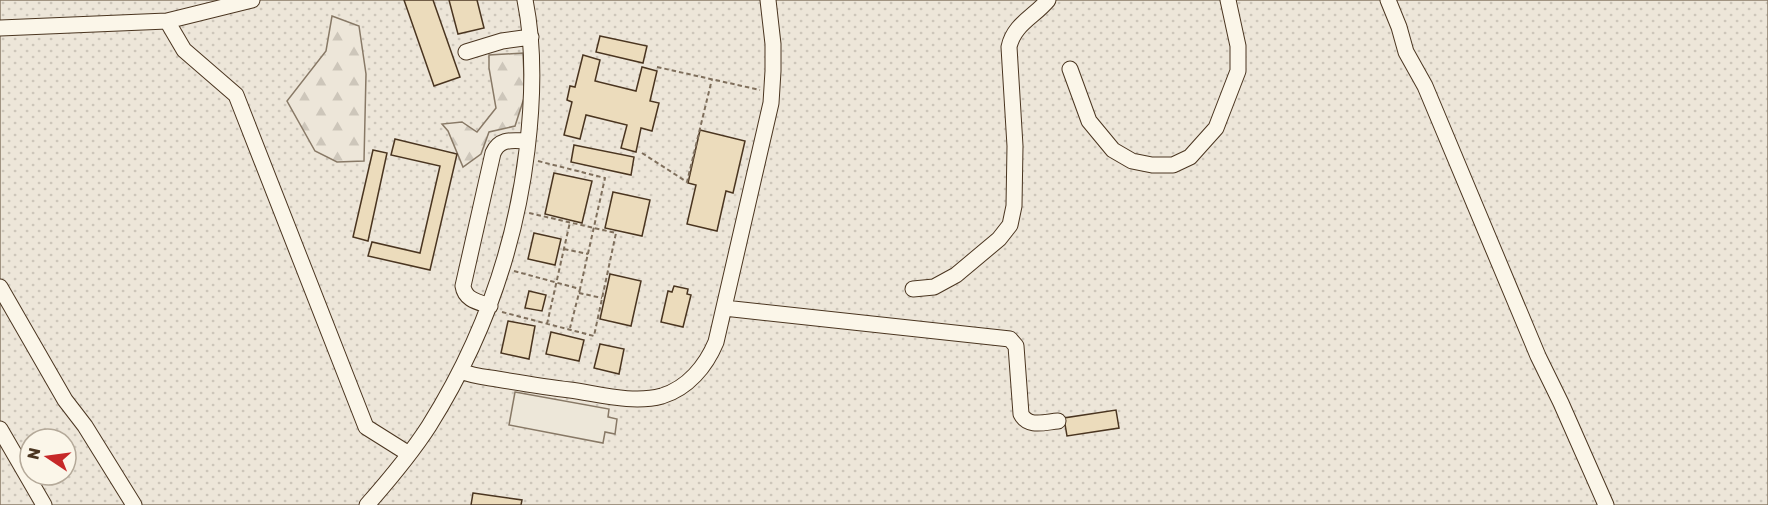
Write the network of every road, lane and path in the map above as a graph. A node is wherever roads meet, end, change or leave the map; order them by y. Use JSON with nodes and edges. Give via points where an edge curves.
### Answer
{"nodes":[{"id":1,"x":252,"y":0,"type":"edge"},
{"id":2,"x":525,"y":0,"type":"edge"},
{"id":3,"x":768,"y":0,"type":"edge"},
{"id":4,"x":1048,"y":0,"type":"edge"},
{"id":5,"x":1228,"y":0,"type":"edge"},
{"id":6,"x":1388,"y":0,"type":"edge"},
{"id":7,"x":202,"y":6,"type":"edge"},
{"id":8,"x":167,"y":21,"type":"junction"},
{"id":9,"x":0,"y":28,"type":"edge"},
{"id":10,"x":531,"y":37,"type":"junction"},
{"id":11,"x":465,"y":52,"type":"dead end"},
{"id":12,"x":657,"y":67,"type":"dead end"},
{"id":13,"x":1070,"y":69,"type":"dead end"},
{"id":14,"x":712,"y":79,"type":"junction"},
{"id":15,"x":772,"y":92,"type":"junction"},
{"id":16,"x":528,"y":141,"type":"junction"},
{"id":17,"x":642,"y":153,"type":"dead end"},
{"id":18,"x":526,"y":158,"type":"junction"},
{"id":19,"x":518,"y":211,"type":"junction"},
{"id":20,"x":570,"y":222,"type":"junction"},
{"id":21,"x":594,"y":227,"type":"junction"},
{"id":22,"x":564,"y":249,"type":"junction"},
{"id":23,"x":588,"y":254,"type":"junction"},
{"id":24,"x":503,"y":268,"type":"junction"},
{"id":25,"x":557,"y":283,"type":"junction"},
{"id":26,"x":0,"y":287,"type":"edge"},
{"id":27,"x":580,"y":289,"type":"junction"},
{"id":28,"x":913,"y":289,"type":"dead end"},
{"id":29,"x":579,"y":293,"type":"junction"},
{"id":30,"x":602,"y":298,"type":"junction"},
{"id":31,"x":489,"y":307,"type":"junction"},
{"id":32,"x":724,"y":308,"type":"junction"},
{"id":33,"x":547,"y":324,"type":"junction"},
{"id":34,"x":570,"y":330,"type":"junction"},
{"id":35,"x":461,"y":371,"type":"junction"},
{"id":36,"x":1058,"y":421,"type":"dead end"},
{"id":37,"x":0,"y":429,"type":"edge"},
{"id":38,"x":409,"y":454,"type":"junction"},
{"id":39,"x":44,"y":505,"type":"edge"},
{"id":40,"x":134,"y":505,"type":"edge"},
{"id":41,"x":367,"y":505,"type":"edge"},
{"id":42,"x":1606,"y":505,"type":"edge"}],
"edges":[{"from":1,"to":7,"type":"street"},
{"from":2,"to":10,"type":"street"},
{"from":3,"to":15,"type":"street","via":[[773,44]]},
{"from":4,"to":28,"type":"street","via":[[1022,23],[1009,47],[1015,146],[1010,225],[956,275],[934,287]]},
{"from":5,"to":13,"type":"street","via":[[1238,46],[1238,71],[1216,128],[1190,157],[1173,165],[1132,161],[1113,150],[1089,121]]},
{"from":6,"to":42,"type":"street","via":[[1406,52],[1425,86],[1538,356]]},
{"from":7,"to":8,"type":"street"},
{"from":8,"to":9,"type":"street"},
{"from":8,"to":38,"type":"street","via":[[184,50],[236,95],[366,427]]},
{"from":10,"to":11,"type":"street"},
{"from":10,"to":16,"type":"street"},
{"from":12,"to":14,"type":"path"},
{"from":14,"to":15,"type":"path"},
{"from":14,"to":17,"type":"path","via":[[687,182]]},
{"from":15,"to":32,"type":"street"},
{"from":16,"to":18,"type":"street"},
{"from":16,"to":31,"type":"street","via":[[504,141],[493,153],[463,286],[468,297]]},
{"from":18,"to":19,"type":"street"},
{"from":18,"to":21,"type":"path","via":[[605,178]]},
{"from":19,"to":20,"type":"path"},
{"from":19,"to":24,"type":"street"},
{"from":20,"to":21,"type":"path"},
{"from":20,"to":22,"type":"path"},
{"from":21,"to":23,"type":"path"},
{"from":21,"to":30,"type":"path","via":[[616,233]]},
{"from":22,"to":23,"type":"path"},
{"from":22,"to":25,"type":"path"},
{"from":23,"to":27,"type":"path"},
{"from":24,"to":25,"type":"path"},
{"from":24,"to":31,"type":"street"},
{"from":25,"to":27,"type":"path"},
{"from":25,"to":33,"type":"path"},
{"from":26,"to":40,"type":"street","via":[[65,400]]},
{"from":27,"to":29,"type":"path"},
{"from":29,"to":30,"type":"path"},
{"from":29,"to":34,"type":"path"},
{"from":30,"to":34,"type":"path","via":[[594,336]]},
{"from":31,"to":33,"type":"path"},
{"from":31,"to":35,"type":"street"},
{"from":32,"to":35,"type":"street","via":[[716,342],[705,364],[682,386],[663,396],[625,398]]},
{"from":32,"to":36,"type":"street","via":[[1010,339],[1016,345],[1024,420]]},
{"from":33,"to":34,"type":"path"},
{"from":35,"to":38,"type":"street"},
{"from":37,"to":39,"type":"street"},
{"from":38,"to":41,"type":"street"}]}
